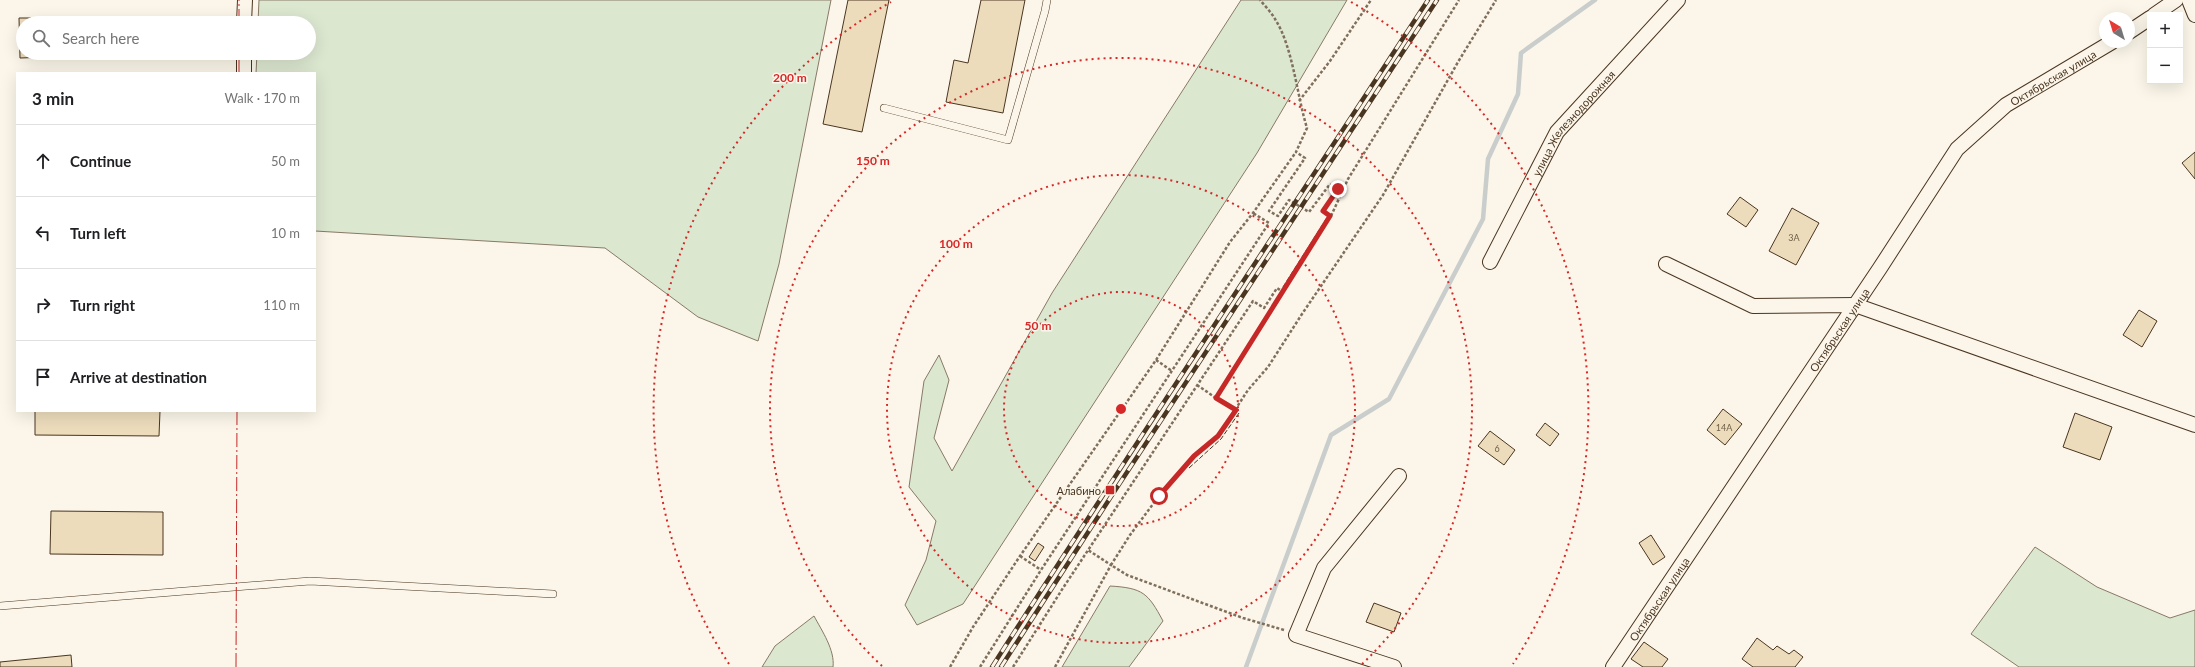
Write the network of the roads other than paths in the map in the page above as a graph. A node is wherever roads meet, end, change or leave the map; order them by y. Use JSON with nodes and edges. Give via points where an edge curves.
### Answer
{"nodes":[{"id":1,"x":245,"y":0,"type":"edge"},
{"id":2,"x":1047,"y":0,"type":"edge"},
{"id":3,"x":1678,"y":0,"type":"edge"},
{"id":4,"x":2176,"y":0,"type":"edge"},
{"id":5,"x":2189,"y":0,"type":"edge"},
{"id":6,"x":2158,"y":12,"type":"edge"},
{"id":7,"x":2195,"y":15,"type":"edge"},
{"id":8,"x":244,"y":16,"type":"edge"},
{"id":9,"x":2147,"y":20,"type":"edge"},
{"id":10,"x":2135,"y":28,"type":"edge"},
{"id":11,"x":2102,"y":48,"type":"edge"},
{"id":12,"x":244,"y":60,"type":"edge"},
{"id":13,"x":244,"y":72,"type":"edge"},
{"id":14,"x":884,"y":108,"type":"dead end"},
{"id":15,"x":1490,"y":262,"type":"dead end"},
{"id":16,"x":1666,"y":264,"type":"dead end"},
{"id":17,"x":1855,"y":305,"type":"junction"},
{"id":18,"x":2195,"y":425,"type":"edge"},
{"id":19,"x":1399,"y":476,"type":"dead end"},
{"id":20,"x":553,"y":594,"type":"dead end"},
{"id":21,"x":0,"y":606,"type":"edge"},
{"id":22,"x":1394,"y":667,"type":"edge"},
{"id":23,"x":1613,"y":667,"type":"edge"}],
"edges":[{"from":1,"to":8,"type":"street"},
{"from":2,"to":14,"type":"lane","via":[[1008,140]]},
{"from":3,"to":15,"type":"street","name":"улица Железнодорожная","via":[[1557,132]]},
{"from":4,"to":6,"type":"street"},
{"from":5,"to":7,"type":"street"},
{"from":9,"to":10,"type":"street"},
{"from":11,"to":17,"type":"street","name":"Октябрьская улица","via":[[2006,105],[1957,149]]},
{"from":12,"to":13,"type":"street"},
{"from":16,"to":17,"type":"street","via":[[1753,306]]},
{"from":17,"to":18,"type":"street"},
{"from":17,"to":23,"type":"street","name":"Октябрьская улица"},
{"from":19,"to":22,"type":"street","via":[[1324,568],[1296,635]]},
{"from":20,"to":21,"type":"lane","via":[[310,581]]}]}
